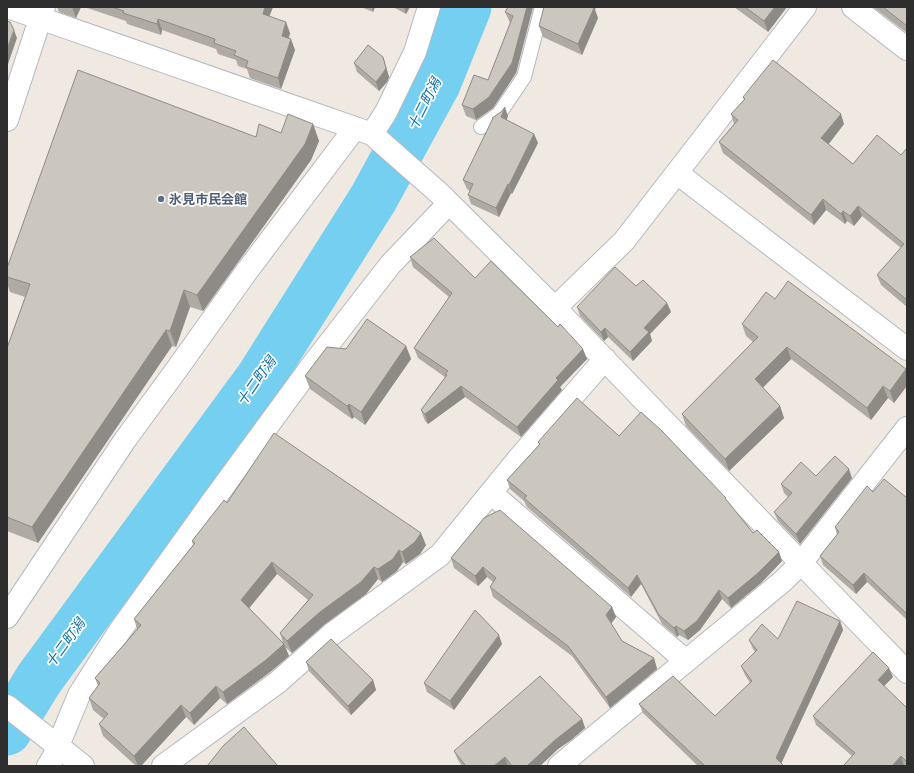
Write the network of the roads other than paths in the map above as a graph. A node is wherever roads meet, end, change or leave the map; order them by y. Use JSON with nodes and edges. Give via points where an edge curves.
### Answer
{"nodes":[{"id":1,"x":8,"y":7,"type":"edge"},
{"id":2,"x":429,"y":7,"type":"edge"},
{"id":3,"x":542,"y":7,"type":"edge"},
{"id":4,"x":805,"y":7,"type":"edge"},
{"id":5,"x":853,"y":7,"type":"edge"},
{"id":6,"x":43,"y":13,"type":"edge"},
{"id":7,"x":907,"y":49,"type":"edge"},
{"id":8,"x":7,"y":120,"type":"edge"},
{"id":9,"x":481,"y":127,"type":"dead end"},
{"id":10,"x":363,"y":131,"type":"junction"},
{"id":11,"x":677,"y":173,"type":"junction"},
{"id":12,"x":444,"y":199,"type":"junction"},
{"id":13,"x":556,"y":308,"type":"junction"},
{"id":14,"x":907,"y":349,"type":"edge"},
{"id":15,"x":606,"y":359,"type":"junction"},
{"id":16,"x":907,"y":428,"type":"edge"},
{"id":17,"x":491,"y":493,"type":"junction"},
{"id":18,"x":801,"y":563,"type":"junction"},
{"id":19,"x":7,"y":617,"type":"edge"},
{"id":20,"x":686,"y":661,"type":"junction"},
{"id":21,"x":907,"y":672,"type":"edge"},
{"id":22,"x":7,"y":706,"type":"edge"},
{"id":23,"x":53,"y":742,"type":"junction"},
{"id":24,"x":48,"y":766,"type":"edge"},
{"id":25,"x":82,"y":766,"type":"edge"},
{"id":26,"x":163,"y":766,"type":"edge"},
{"id":27,"x":559,"y":766,"type":"edge"}],
"edges":[{"from":1,"to":6,"type":"street"},
{"from":2,"to":10,"type":"street","via":[[415,52],[386,112]]},
{"from":3,"to":9,"type":"lane","via":[[524,76],[498,114]]},
{"from":4,"to":11,"type":"street"},
{"from":5,"to":7,"type":"street"},
{"from":6,"to":8,"type":"street"},
{"from":6,"to":10,"type":"street"},
{"from":10,"to":12,"type":"street"},
{"from":10,"to":19,"type":"street","via":[[246,271],[125,440]]},
{"from":11,"to":13,"type":"street","via":[[624,241]]},
{"from":11,"to":14,"type":"street"},
{"from":12,"to":13,"type":"street"},
{"from":12,"to":23,"type":"street","via":[[313,364],[212,502],[119,632]]},
{"from":13,"to":15,"type":"street"},
{"from":15,"to":17,"type":"street"},
{"from":15,"to":18,"type":"street"},
{"from":16,"to":18,"type":"street"},
{"from":17,"to":20,"type":"street"},
{"from":17,"to":26,"type":"street","via":[[440,555],[332,634],[278,682]]},
{"from":18,"to":20,"type":"street","via":[[783,581]]},
{"from":18,"to":21,"type":"street"},
{"from":20,"to":27,"type":"street"},
{"from":22,"to":23,"type":"street"},
{"from":23,"to":24,"type":"street","via":[[53,758]]},
{"from":23,"to":25,"type":"street"}]}
